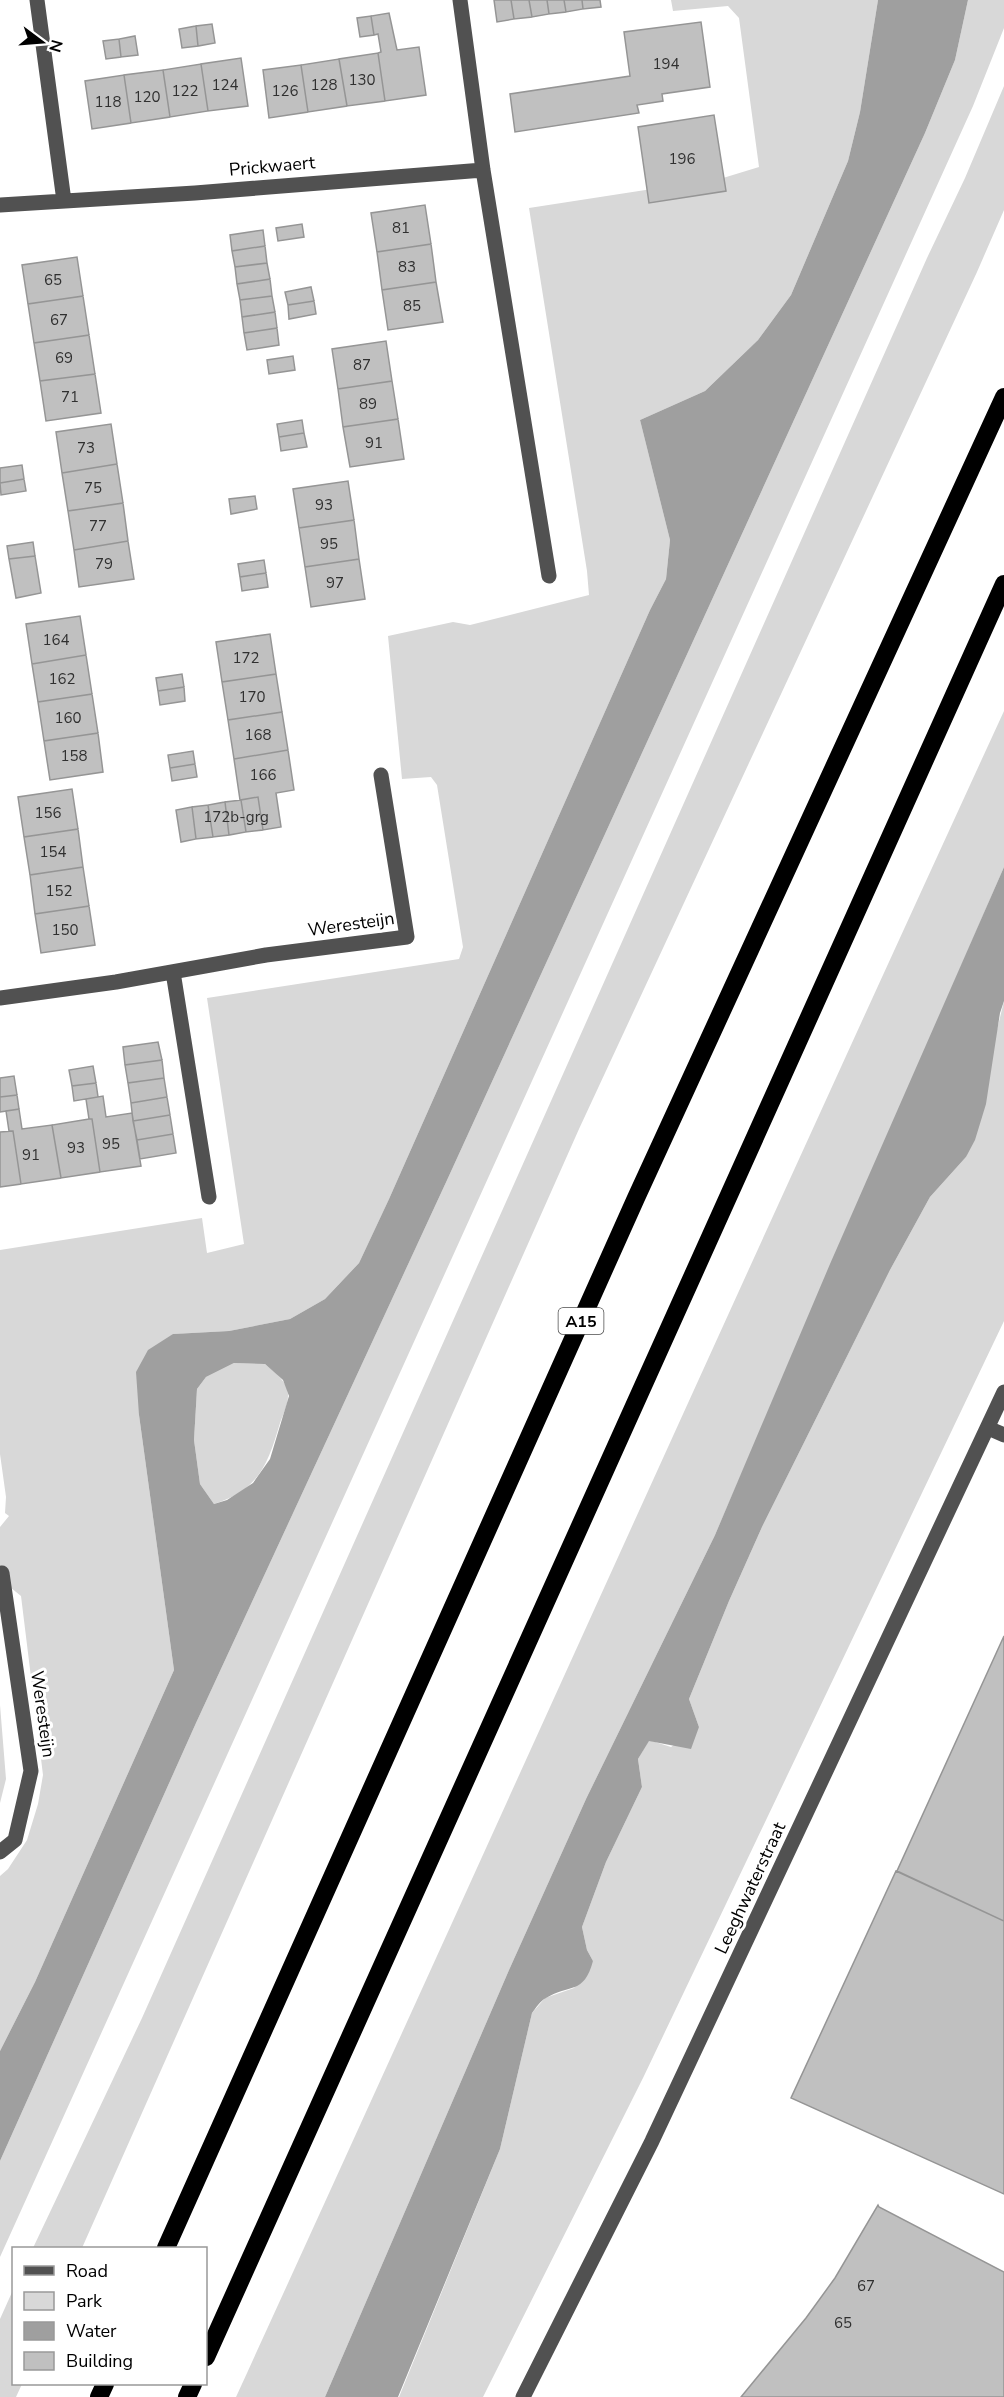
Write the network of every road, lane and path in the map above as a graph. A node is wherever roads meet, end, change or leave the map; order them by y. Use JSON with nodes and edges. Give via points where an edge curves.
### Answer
{"nodes":[{"id":1,"x":37,"y":0,"type":"edge"},
{"id":2,"x":460,"y":0,"type":"edge"},
{"id":3,"x":483,"y":170,"type":"junction"},
{"id":4,"x":64,"y":201,"type":"junction"},
{"id":5,"x":0,"y":206,"type":"edge"},
{"id":6,"x":1004,"y":397,"type":"edge"},
{"id":7,"x":549,"y":576,"type":"dead end"},
{"id":8,"x":1004,"y":584,"type":"edge"},
{"id":9,"x":381,"y":775,"type":"dead end"},
{"id":10,"x":173,"y":972,"type":"junction"},
{"id":11,"x":0,"y":998,"type":"edge"},
{"id":12,"x":209,"y":1197,"type":"dead end"},
{"id":13,"x":1004,"y":1392,"type":"edge"},
{"id":14,"x":988,"y":1428,"type":"junction"},
{"id":15,"x":1004,"y":1435,"type":"edge"},
{"id":16,"x":2,"y":1573,"type":"dead end"},
{"id":17,"x":0,"y":1852,"type":"edge"},
{"id":18,"x":166,"y":2247,"type":"edge"},
{"id":19,"x":207,"y":2355,"type":"edge"},
{"id":20,"x":523,"y":2397,"type":"edge"}],
"edges":[{"from":1,"to":4,"type":"street"},
{"from":2,"to":3,"type":"street"},
{"from":3,"to":4,"type":"street","name":"Prickwaert"},
{"from":3,"to":7,"type":"street"},
{"from":4,"to":5,"type":"street","name":"Prickwaert"},
{"from":6,"to":18,"type":"highway","number":"A15","via":[[636,1198]]},
{"from":8,"to":19,"type":"highway"},
{"from":9,"to":10,"type":"street","name":"Weresteijn","via":[[407,937],[266,955]]},
{"from":10,"to":11,"type":"street","name":"Weresteijn"},
{"from":10,"to":12,"type":"street"},
{"from":13,"to":14,"type":"street","name":"Leeghwaterstraat"},
{"from":14,"to":15,"type":"street"},
{"from":14,"to":20,"type":"street","name":"Leeghwaterstraat","via":[[652,2141]]},
{"from":16,"to":17,"type":"street","name":"Weresteijn","via":[[32,1771],[15,1840]]}]}
